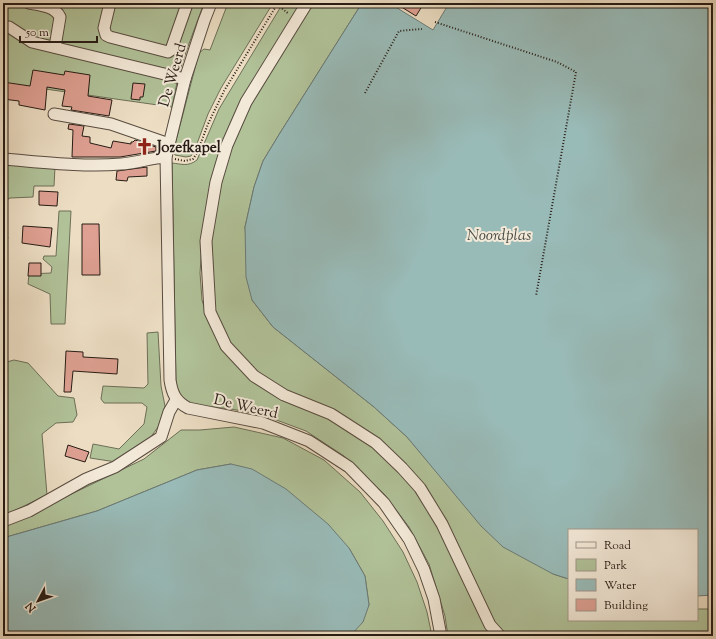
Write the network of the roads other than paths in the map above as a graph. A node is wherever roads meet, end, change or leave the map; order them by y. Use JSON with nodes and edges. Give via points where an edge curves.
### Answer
{"nodes":[{"id":1,"x":28,"y":3,"type":"edge"},
{"id":2,"x":110,"y":3,"type":"edge"},
{"id":3,"x":211,"y":3,"type":"edge"},
{"id":4,"x":306,"y":3,"type":"edge"},
{"id":5,"x":186,"y":7,"type":"dead end"},
{"id":6,"x":3,"y":26,"type":"edge"},
{"id":7,"x":55,"y":47,"type":"junction"},
{"id":8,"x":186,"y":79,"type":"junction"},
{"id":9,"x":54,"y":114,"type":"dead end"},
{"id":10,"x":169,"y":144,"type":"junction"},
{"id":11,"x":166,"y":157,"type":"junction"},
{"id":12,"x":3,"y":159,"type":"edge"},
{"id":13,"x":176,"y":400,"type":"junction"},
{"id":14,"x":3,"y":521,"type":"edge"},
{"id":15,"x":441,"y":636,"type":"edge"},
{"id":16,"x":500,"y":636,"type":"edge"}],
"edges":[{"from":1,"to":7,"type":"street","via":[[53,8],[58,13],[60,17]]},
{"from":2,"to":5,"type":"street","via":[[104,28],[106,35],[168,52]]},
{"from":3,"to":8,"type":"street","name":"De Weerd"},
{"from":4,"to":16,"type":"street","via":[[246,102],[227,145],[216,182],[206,241],[210,312],[226,346],[254,376],[284,395],[331,414],[376,443],[420,488],[442,524],[490,625]]},
{"from":6,"to":7,"type":"street","via":[[9,27],[32,42]]},
{"from":7,"to":8,"type":"street"},
{"from":8,"to":10,"type":"street","name":"De Weerd"},
{"from":9,"to":10,"type":"street","via":[[111,124]]},
{"from":10,"to":11,"type":"street","name":"De Weerd"},
{"from":11,"to":12,"type":"street","via":[[121,164],[88,165]]},
{"from":11,"to":13,"type":"street","name":"De Weerd","via":[[170,380]]},
{"from":13,"to":14,"type":"street","via":[[169,412],[161,438],[115,467],[86,479],[29,511]]},
{"from":13,"to":15,"type":"street","name":"De Weerd","via":[[188,408],[263,422],[309,441],[349,467],[384,503],[409,539],[434,599]]}]}
